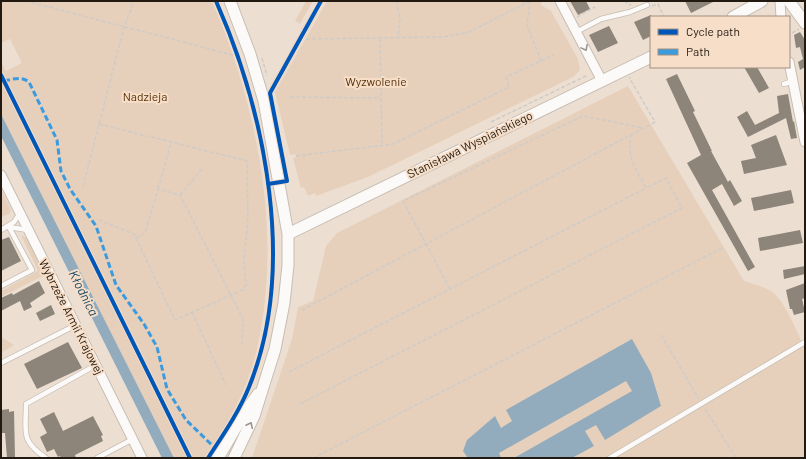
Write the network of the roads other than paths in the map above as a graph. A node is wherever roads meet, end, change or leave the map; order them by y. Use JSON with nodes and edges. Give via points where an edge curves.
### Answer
{"nodes":[{"id":1,"x":230,"y":1,"type":"edge"},
{"id":2,"x":560,"y":1,"type":"edge"},
{"id":3,"x":762,"y":1,"type":"edge"},
{"id":4,"x":780,"y":1,"type":"edge"},
{"id":5,"x":790,"y":1,"type":"edge"},
{"id":6,"x":647,"y":5,"type":"dead end"},
{"id":7,"x":315,"y":12,"type":"dead end"},
{"id":8,"x":735,"y":16,"type":"edge"},
{"id":9,"x":781,"y":16,"type":"edge"},
{"id":10,"x":803,"y":26,"type":"edge"},
{"id":11,"x":576,"y":32,"type":"junction"},
{"id":12,"x":650,"y":57,"type":"edge"},
{"id":13,"x":789,"y":68,"type":"edge"},
{"id":14,"x":602,"y":81,"type":"junction"},
{"id":15,"x":270,"y":93,"type":"dead end"},
{"id":16,"x":805,"y":142,"type":"edge"},
{"id":17,"x":1,"y":175,"type":"edge"},
{"id":18,"x":20,"y":214,"type":"junction"},
{"id":19,"x":9,"y":227,"type":"junction"},
{"id":20,"x":1,"y":230,"type":"edge"},
{"id":21,"x":28,"y":230,"type":"junction"},
{"id":22,"x":288,"y":234,"type":"junction"},
{"id":23,"x":1,"y":286,"type":"edge"},
{"id":24,"x":76,"y":325,"type":"junction"},
{"id":25,"x":805,"y":342,"type":"edge"},
{"id":26,"x":1,"y":363,"type":"edge"},
{"id":27,"x":96,"y":365,"type":"junction"},
{"id":28,"x":261,"y":389,"type":"junction"},
{"id":29,"x":133,"y":439,"type":"junction"},
{"id":30,"x":104,"y":456,"type":"edge"},
{"id":31,"x":46,"y":458,"type":"edge"},
{"id":32,"x":96,"y":458,"type":"edge"},
{"id":33,"x":142,"y":458,"type":"edge"},
{"id":34,"x":218,"y":458,"type":"edge"},
{"id":35,"x":234,"y":458,"type":"edge"},
{"id":36,"x":610,"y":458,"type":"edge"}],
"edges":[{"from":1,"to":22,"type":"street","via":[[264,101]]},
{"from":2,"to":11,"type":"street"},
{"from":3,"to":8,"type":"street"},
{"from":4,"to":9,"type":"street"},
{"from":5,"to":10,"type":"street"},
{"from":6,"to":11,"type":"lane","via":[[601,19]]},
{"from":7,"to":15,"type":"lane"},
{"from":11,"to":14,"type":"street","one_way":true},
{"from":12,"to":14,"type":"street","name":"Stanisława Wyspiańskiego"},
{"from":13,"to":16,"type":"street","via":[[789,83]]},
{"from":14,"to":22,"type":"street","name":"Stanisława Wyspiańskiego"},
{"from":17,"to":18,"type":"street","name":"Wybrzeże Armii Krajowej"},
{"from":18,"to":19,"type":"lane"},
{"from":18,"to":21,"type":"street","name":"Wybrzeże Armii Krajowej"},
{"from":19,"to":20,"type":"lane"},
{"from":19,"to":21,"type":"lane"},
{"from":19,"to":23,"type":"lane","via":[[32,270]]},
{"from":21,"to":24,"type":"street","name":"Wybrzeże Armii Krajowej"},
{"from":22,"to":28,"type":"street","via":[[288,265],[280,324],[269,370]]},
{"from":24,"to":26,"type":"lane"},
{"from":24,"to":27,"type":"street","name":"Wybrzeże Armii Krajowej"},
{"from":25,"to":36,"type":"lane"},
{"from":27,"to":29,"type":"street","name":"Wybrzeże Armii Krajowej"},
{"from":27,"to":31,"type":"lane","via":[[26,404],[26,438],[32,448]]},
{"from":28,"to":34,"type":"street"},
{"from":35,"to":28,"type":"street","one_way":true,"via":[[254,416]]},
{"from":29,"to":30,"type":"lane"},
{"from":29,"to":33,"type":"street","name":"Wybrzeże Armii Krajowej"},
{"from":30,"to":32,"type":"lane"}]}
